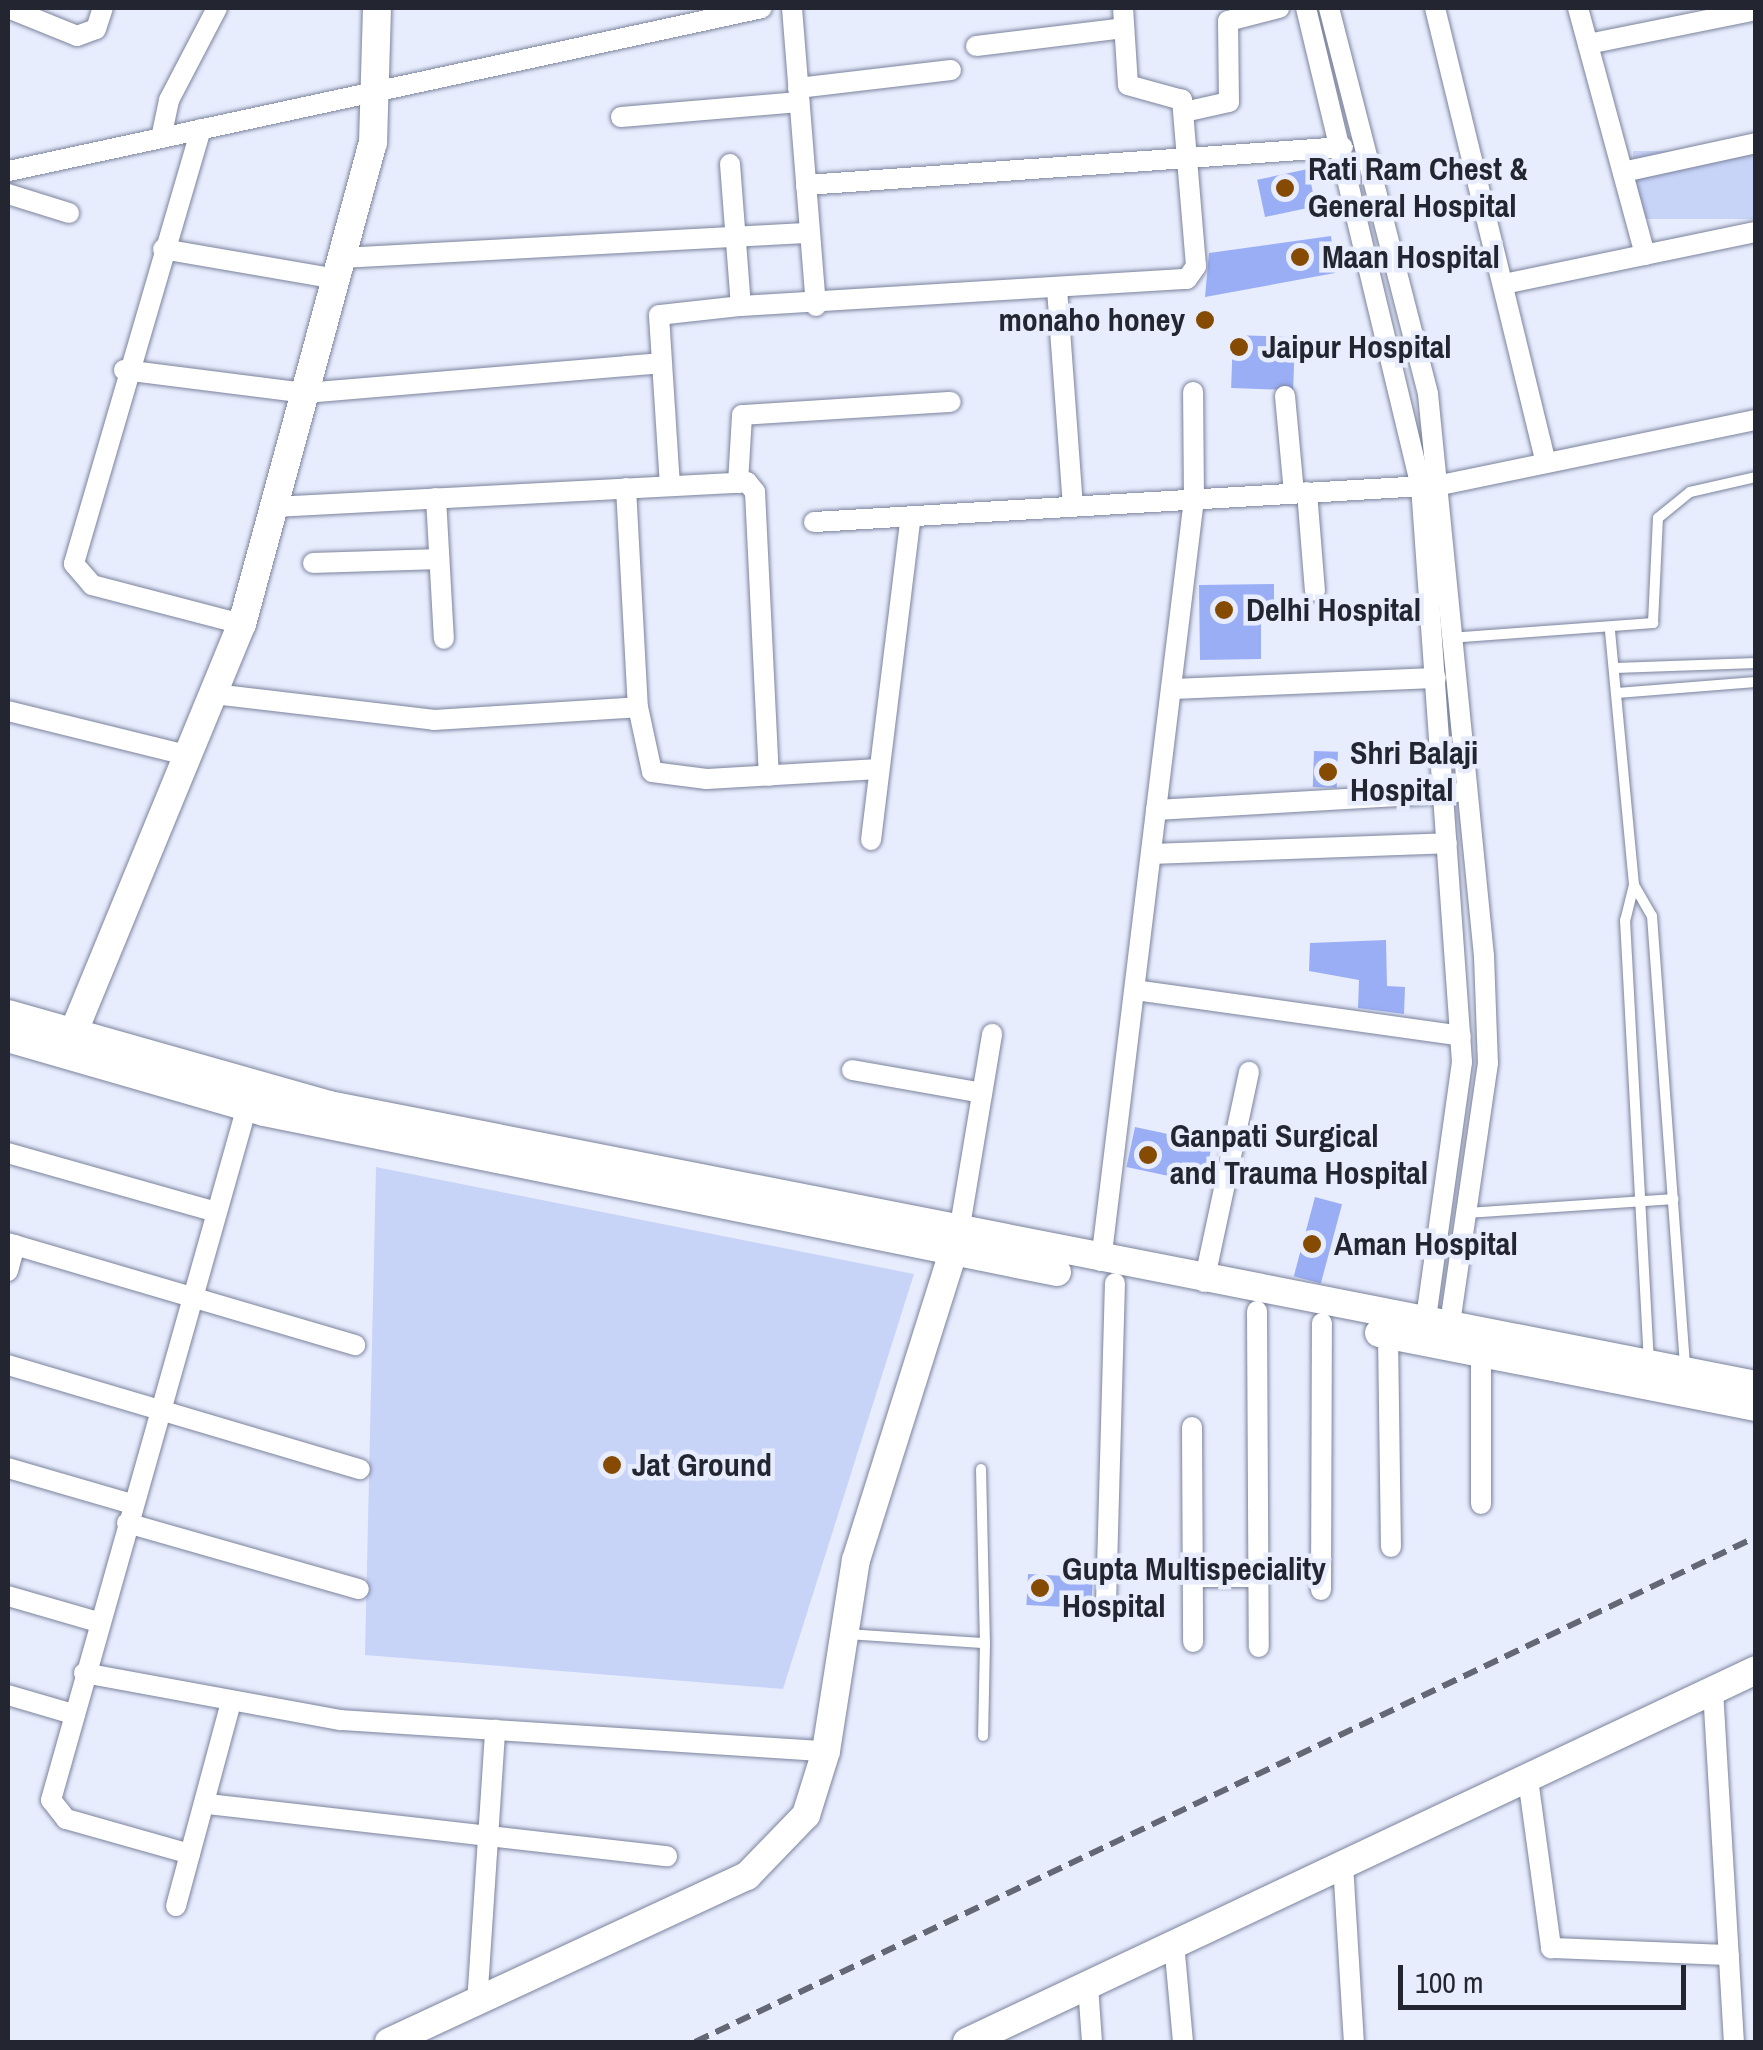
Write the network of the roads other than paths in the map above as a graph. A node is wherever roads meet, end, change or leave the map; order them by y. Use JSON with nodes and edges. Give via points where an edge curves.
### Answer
{"nodes":[{"id":1,"x":8,"y":8,"type":"edge"},
{"id":2,"x":103,"y":8,"type":"edge"},
{"id":3,"x":217,"y":8,"type":"edge"},
{"id":4,"x":377,"y":8,"type":"edge"},
{"id":5,"x":762,"y":8,"type":"edge"},
{"id":6,"x":792,"y":8,"type":"edge"},
{"id":7,"x":1279,"y":8,"type":"edge"},
{"id":8,"x":1306,"y":8,"type":"edge"},
{"id":9,"x":1329,"y":8,"type":"edge"},
{"id":10,"x":1435,"y":8,"type":"edge"},
{"id":11,"x":1578,"y":8,"type":"edge"},
{"id":12,"x":1756,"y":10,"type":"edge"},
{"id":13,"x":666,"y":17,"type":"edge"},
{"id":14,"x":1124,"y":18,"type":"edge"},
{"id":15,"x":1588,"y":44,"type":"junction"},
{"id":16,"x":976,"y":46,"type":"dead end"},
{"id":17,"x":951,"y":70,"type":"dead end"},
{"id":18,"x":380,"y":89,"type":"junction"},
{"id":19,"x":798,"y":95,"type":"junction"},
{"id":20,"x":1184,"y":112,"type":"junction"},
{"id":21,"x":621,"y":116,"type":"dead end"},
{"id":22,"x":201,"y":129,"type":"junction"},
{"id":23,"x":161,"y":138,"type":"junction"},
{"id":24,"x":1756,"y":143,"type":"edge"},
{"id":25,"x":1343,"y":147,"type":"junction"},
{"id":26,"x":1186,"y":160,"type":"junction"},
{"id":27,"x":730,"y":164,"type":"dead end"},
{"id":28,"x":9,"y":171,"type":"edge"},
{"id":29,"x":1623,"y":172,"type":"junction"},
{"id":30,"x":806,"y":185,"type":"junction"},
{"id":31,"x":8,"y":194,"type":"edge"},
{"id":32,"x":69,"y":213,"type":"dead end"},
{"id":33,"x":1756,"y":232,"type":"edge"},
{"id":34,"x":809,"y":233,"type":"junction"},
{"id":35,"x":735,"y":236,"type":"junction"},
{"id":36,"x":163,"y":249,"type":"junction"},
{"id":37,"x":1646,"y":255,"type":"junction"},
{"id":38,"x":339,"y":268,"type":"junction"},
{"id":39,"x":1504,"y":284,"type":"junction"},
{"id":40,"x":1056,"y":290,"type":"junction"},
{"id":41,"x":741,"y":306,"type":"junction"},
{"id":42,"x":816,"y":306,"type":"junction"},
{"id":43,"x":660,"y":362,"type":"junction"},
{"id":44,"x":124,"y":370,"type":"junction"},
{"id":45,"x":1193,"y":392,"type":"dead end"},
{"id":46,"x":305,"y":394,"type":"junction"},
{"id":47,"x":1284,"y":396,"type":"dead end"},
{"id":48,"x":951,"y":402,"type":"dead end"},
{"id":49,"x":1756,"y":420,"type":"edge"},
{"id":50,"x":1546,"y":463,"type":"junction"},
{"id":51,"x":1756,"y":477,"type":"edge"},
{"id":52,"x":738,"y":483,"type":"junction"},
{"id":53,"x":1431,"y":485,"type":"junction"},
{"id":54,"x":670,"y":486,"type":"junction"},
{"id":55,"x":626,"y":488,"type":"junction"},
{"id":56,"x":1301,"y":493,"type":"junction"},
{"id":57,"x":436,"y":498,"type":"junction"},
{"id":58,"x":1194,"y":499,"type":"junction"},
{"id":59,"x":1073,"y":506,"type":"junction"},
{"id":60,"x":274,"y":507,"type":"junction"},
{"id":61,"x":912,"y":516,"type":"junction"},
{"id":62,"x":814,"y":522,"type":"dead end"},
{"id":63,"x":439,"y":559,"type":"junction"},
{"id":64,"x":313,"y":563,"type":"dead end"},
{"id":65,"x":1315,"y":591,"type":"dead end"},
{"id":66,"x":242,"y":624,"type":"junction"},
{"id":67,"x":1610,"y":632,"type":"junction"},
{"id":68,"x":444,"y":639,"type":"dead end"},
{"id":69,"x":1444,"y":639,"type":"junction"},
{"id":70,"x":1756,"y":663,"type":"edge"},
{"id":71,"x":1614,"y":668,"type":"junction"},
{"id":72,"x":1436,"y":678,"type":"junction"},
{"id":73,"x":1756,"y":682,"type":"edge"},
{"id":74,"x":1171,"y":689,"type":"junction"},
{"id":75,"x":1616,"y":693,"type":"junction"},
{"id":76,"x":214,"y":694,"type":"junction"},
{"id":77,"x":638,"y":707,"type":"junction"},
{"id":78,"x":8,"y":711,"type":"edge"},
{"id":79,"x":190,"y":756,"type":"junction"},
{"id":80,"x":879,"y":769,"type":"junction"},
{"id":81,"x":769,"y":776,"type":"junction"},
{"id":82,"x":1468,"y":792,"type":"junction"},
{"id":83,"x":1443,"y":794,"type":"junction"},
{"id":84,"x":1156,"y":810,"type":"junction"},
{"id":85,"x":871,"y":840,"type":"dead end"},
{"id":86,"x":1448,"y":844,"type":"junction"},
{"id":87,"x":1151,"y":854,"type":"junction"},
{"id":88,"x":1634,"y":884,"type":"junction"},
{"id":89,"x":1134,"y":990,"type":"junction"},
{"id":90,"x":8,"y":1014,"type":"edge"},
{"id":91,"x":992,"y":1034,"type":"dead end"},
{"id":92,"x":1460,"y":1036,"type":"junction"},
{"id":93,"x":8,"y":1038,"type":"edge"},
{"id":94,"x":68,"y":1045,"type":"junction"},
{"id":95,"x":852,"y":1070,"type":"dead end"},
{"id":96,"x":1249,"y":1072,"type":"dead end"},
{"id":97,"x":982,"y":1093,"type":"junction"},
{"id":98,"x":250,"y":1096,"type":"junction"},
{"id":99,"x":8,"y":1153,"type":"edge"},
{"id":100,"x":1674,"y":1199,"type":"junction"},
{"id":101,"x":1640,"y":1201,"type":"junction"},
{"id":102,"x":216,"y":1212,"type":"junction"},
{"id":103,"x":1468,"y":1213,"type":"junction"},
{"id":104,"x":956,"y":1242,"type":"junction"},
{"id":105,"x":11,"y":1244,"type":"edge"},
{"id":106,"x":8,"y":1271,"type":"edge"},
{"id":107,"x":1108,"y":1272,"type":"junction"},
{"id":108,"x":1204,"y":1282,"type":"junction"},
{"id":109,"x":191,"y":1297,"type":"junction"},
{"id":110,"x":1256,"y":1311,"type":"junction"},
{"id":111,"x":1322,"y":1324,"type":"junction"},
{"id":112,"x":1388,"y":1335,"type":"junction"},
{"id":113,"x":1436,"y":1335,"type":"junction"},
{"id":114,"x":354,"y":1344,"type":"dead end"},
{"id":115,"x":1481,"y":1354,"type":"junction"},
{"id":116,"x":8,"y":1365,"type":"edge"},
{"id":117,"x":1649,"y":1376,"type":"junction"},
{"id":118,"x":1686,"y":1383,"type":"junction"},
{"id":119,"x":1756,"y":1385,"type":"edge"},
{"id":120,"x":1756,"y":1407,"type":"edge"},
{"id":121,"x":158,"y":1410,"type":"junction"},
{"id":122,"x":1192,"y":1426,"type":"dead end"},
{"id":123,"x":8,"y":1468,"type":"edge"},
{"id":124,"x":981,"y":1469,"type":"dead end"},
{"id":125,"x":360,"y":1470,"type":"dead end"},
{"id":126,"x":1481,"y":1504,"type":"dead end"},
{"id":127,"x":129,"y":1514,"type":"junction"},
{"id":128,"x":1391,"y":1547,"type":"dead end"},
{"id":129,"x":1193,"y":1577,"type":"junction"},
{"id":130,"x":1258,"y":1577,"type":"junction"},
{"id":131,"x":359,"y":1589,"type":"dead end"},
{"id":132,"x":1320,"y":1590,"type":"dead end"},
{"id":133,"x":8,"y":1596,"type":"edge"},
{"id":134,"x":1106,"y":1604,"type":"dead end"},
{"id":135,"x":98,"y":1622,"type":"junction"},
{"id":136,"x":842,"y":1634,"type":"junction"},
{"id":137,"x":985,"y":1642,"type":"junction"},
{"id":138,"x":1194,"y":1642,"type":"dead end"},
{"id":139,"x":1259,"y":1647,"type":"dead end"},
{"id":140,"x":1756,"y":1670,"type":"edge"},
{"id":141,"x":84,"y":1673,"type":"junction"},
{"id":142,"x":1713,"y":1690,"type":"junction"},
{"id":143,"x":8,"y":1696,"type":"edge"},
{"id":144,"x":230,"y":1706,"type":"junction"},
{"id":145,"x":73,"y":1714,"type":"junction"},
{"id":146,"x":495,"y":1730,"type":"junction"},
{"id":147,"x":983,"y":1736,"type":"dead end"},
{"id":148,"x":826,"y":1750,"type":"junction"},
{"id":149,"x":1528,"y":1779,"type":"junction"},
{"id":150,"x":208,"y":1804,"type":"junction"},
{"id":151,"x":494,"y":1834,"type":"junction"},
{"id":152,"x":190,"y":1854,"type":"junction"},
{"id":153,"x":667,"y":1856,"type":"dead end"},
{"id":154,"x":1343,"y":1864,"type":"junction"},
{"id":155,"x":176,"y":1906,"type":"dead end"},
{"id":156,"x":1174,"y":1943,"type":"junction"},
{"id":157,"x":1729,"y":1955,"type":"junction"},
{"id":158,"x":1088,"y":1986,"type":"junction"},
{"id":159,"x":477,"y":2004,"type":"junction"},
{"id":160,"x":394,"y":2042,"type":"edge"},
{"id":161,"x":967,"y":2042,"type":"edge"},
{"id":162,"x":1092,"y":2042,"type":"edge"},
{"id":163,"x":1183,"y":2042,"type":"edge"},
{"id":164,"x":1354,"y":2042,"type":"edge"},
{"id":165,"x":1734,"y":2042,"type":"edge"}],
"edges":[{"from":1,"to":2,"type":"street","via":[[77,36],[96,29]]},
{"from":3,"to":23,"type":"street","via":[[169,100]]},
{"from":4,"to":18,"type":"main road"},
{"from":5,"to":13,"type":"street"},
{"from":6,"to":19,"type":"street"},
{"from":7,"to":20,"type":"street","via":[[1228,20],[1229,102]]},
{"from":8,"to":25,"type":"street"},
{"from":9,"to":53,"type":"street","via":[[1412,325]]},
{"from":10,"to":39,"type":"street"},
{"from":11,"to":15,"type":"street"},
{"from":12,"to":15,"type":"street"},
{"from":13,"to":18,"type":"street"},
{"from":14,"to":16,"type":"street"},
{"from":14,"to":20,"type":"street","via":[[1128,85],[1179,93]]},
{"from":15,"to":29,"type":"street"},
{"from":17,"to":19,"type":"street"},
{"from":18,"to":22,"type":"street"},
{"from":18,"to":38,"type":"main road"},
{"from":19,"to":21,"type":"street"},
{"from":19,"to":30,"type":"street"},
{"from":20,"to":26,"type":"street"},
{"from":22,"to":23,"type":"street"},
{"from":22,"to":36,"type":"street"},
{"from":23,"to":28,"type":"street"},
{"from":24,"to":29,"type":"street"},
{"from":25,"to":26,"type":"street"},
{"from":25,"to":53,"type":"street"},
{"from":26,"to":30,"type":"street"},
{"from":26,"to":40,"type":"street","via":[[1196,274]]},
{"from":27,"to":35,"type":"street"},
{"from":29,"to":37,"type":"street"},
{"from":30,"to":34,"type":"street"},
{"from":31,"to":32,"type":"street"},
{"from":33,"to":37,"type":"street"},
{"from":34,"to":35,"type":"street"},
{"from":34,"to":42,"type":"street"},
{"from":35,"to":38,"type":"street"},
{"from":35,"to":41,"type":"street"},
{"from":36,"to":38,"type":"street"},
{"from":36,"to":44,"type":"street"},
{"from":37,"to":39,"type":"street"},
{"from":38,"to":46,"type":"main road"},
{"from":39,"to":50,"type":"street"},
{"from":40,"to":42,"type":"street"},
{"from":40,"to":59,"type":"street"},
{"from":41,"to":42,"type":"street"},
{"from":41,"to":43,"type":"street","via":[[660,313]]},
{"from":43,"to":46,"type":"street"},
{"from":43,"to":54,"type":"street"},
{"from":44,"to":46,"type":"street"},
{"from":44,"to":66,"type":"street","via":[[74,548],[77,577]]},
{"from":45,"to":58,"type":"street"},
{"from":46,"to":60,"type":"main road"},
{"from":47,"to":56,"type":"street"},
{"from":48,"to":52,"type":"street","via":[[742,416]]},
{"from":49,"to":50,"type":"street"},
{"from":50,"to":53,"type":"street"},
{"from":51,"to":67,"type":"lane","via":[[1669,504],[1658,518],[1658,617]]},
{"from":52,"to":54,"type":"street"},
{"from":52,"to":81,"type":"street","via":[[756,492]]},
{"from":53,"to":56,"type":"street"},
{"from":53,"to":69,"type":"street"},
{"from":54,"to":55,"type":"street"},
{"from":55,"to":57,"type":"street"},
{"from":55,"to":77,"type":"street"},
{"from":56,"to":58,"type":"street"},
{"from":56,"to":65,"type":"street"},
{"from":57,"to":60,"type":"street"},
{"from":57,"to":63,"type":"street"},
{"from":58,"to":59,"type":"street"},
{"from":58,"to":74,"type":"street"},
{"from":59,"to":61,"type":"street"},
{"from":60,"to":66,"type":"main road"},
{"from":61,"to":62,"type":"street"},
{"from":61,"to":80,"type":"street"},
{"from":63,"to":64,"type":"street"},
{"from":63,"to":68,"type":"street"},
{"from":66,"to":76,"type":"main road"},
{"from":67,"to":69,"type":"lane"},
{"from":67,"to":71,"type":"lane"},
{"from":69,"to":72,"type":"street"},
{"from":69,"to":82,"type":"street"},
{"from":70,"to":71,"type":"lane"},
{"from":71,"to":75,"type":"lane"},
{"from":72,"to":74,"type":"street"},
{"from":72,"to":83,"type":"street"},
{"from":73,"to":75,"type":"lane"},
{"from":74,"to":84,"type":"street"},
{"from":75,"to":88,"type":"lane"},
{"from":76,"to":77,"type":"street","via":[[434,720]]},
{"from":76,"to":79,"type":"main road"},
{"from":77,"to":81,"type":"street","via":[[652,772]]},
{"from":78,"to":79,"type":"street"},
{"from":79,"to":94,"type":"main road"},
{"from":80,"to":81,"type":"street"},
{"from":80,"to":85,"type":"street"},
{"from":82,"to":83,"type":"street"},
{"from":82,"to":103,"type":"street","via":[[1488,1063]]},
{"from":83,"to":84,"type":"street"},
{"from":83,"to":86,"type":"street"},
{"from":84,"to":87,"type":"street"},
{"from":86,"to":87,"type":"street"},
{"from":86,"to":92,"type":"street"},
{"from":87,"to":89,"type":"street"},
{"from":88,"to":100,"type":"lane","via":[[1652,916]]},
{"from":88,"to":101,"type":"lane","via":[[1626,920]]},
{"from":89,"to":92,"type":"street"},
{"from":89,"to":107,"type":"street"},
{"from":90,"to":94,"type":"main road"},
{"from":91,"to":97,"type":"street"},
{"from":92,"to":113,"type":"street"},
{"from":93,"to":94,"type":"main road"},
{"from":94,"to":98,"type":"main road"},
{"from":95,"to":97,"type":"street"},
{"from":96,"to":108,"type":"street"},
{"from":97,"to":104,"type":"street"},
{"from":98,"to":102,"type":"street"},
{"from":98,"to":104,"type":"main road"},
{"from":99,"to":102,"type":"street"},
{"from":100,"to":101,"type":"lane"},
{"from":100,"to":118,"type":"lane"},
{"from":101,"to":103,"type":"lane"},
{"from":101,"to":117,"type":"lane"},
{"from":102,"to":109,"type":"street"},
{"from":103,"to":113,"type":"street"},
{"from":104,"to":107,"type":"main road"},
{"from":104,"to":136,"type":"main road","via":[[856,1560]]},
{"from":105,"to":106,"type":"street"},
{"from":105,"to":109,"type":"street"},
{"from":107,"to":108,"type":"main road"},
{"from":107,"to":110,"type":"main road"},
{"from":107,"to":134,"type":"street"},
{"from":108,"to":113,"type":"main road"},
{"from":109,"to":114,"type":"street"},
{"from":109,"to":121,"type":"street"},
{"from":110,"to":111,"type":"main road"},
{"from":110,"to":130,"type":"street"},
{"from":111,"to":112,"type":"main road"},
{"from":111,"to":132,"type":"street"},
{"from":112,"to":113,"type":"main road"},
{"from":112,"to":128,"type":"street"},
{"from":113,"to":115,"type":"main road"},
{"from":113,"to":117,"type":"main road"},
{"from":115,"to":117,"type":"main road"},
{"from":115,"to":126,"type":"street"},
{"from":116,"to":121,"type":"street"},
{"from":117,"to":118,"type":"main road"},
{"from":118,"to":119,"type":"main road"},
{"from":118,"to":120,"type":"main road"},
{"from":121,"to":125,"type":"street"},
{"from":121,"to":127,"type":"street"},
{"from":122,"to":129,"type":"street"},
{"from":123,"to":127,"type":"street"},
{"from":124,"to":137,"type":"lane"},
{"from":127,"to":131,"type":"street"},
{"from":127,"to":135,"type":"street"},
{"from":129,"to":130,"type":"street"},
{"from":129,"to":138,"type":"street"},
{"from":130,"to":139,"type":"street"},
{"from":133,"to":135,"type":"street"},
{"from":135,"to":141,"type":"street"},
{"from":136,"to":137,"type":"lane"},
{"from":136,"to":148,"type":"main road"},
{"from":137,"to":147,"type":"lane"},
{"from":140,"to":142,"type":"main road"},
{"from":141,"to":144,"type":"street"},
{"from":141,"to":145,"type":"street"},
{"from":142,"to":149,"type":"main road"},
{"from":142,"to":157,"type":"street"},
{"from":143,"to":145,"type":"street"},
{"from":144,"to":146,"type":"street"},
{"from":144,"to":150,"type":"street"},
{"from":145,"to":152,"type":"street","via":[[53,1811]]},
{"from":146,"to":148,"type":"street"},
{"from":146,"to":151,"type":"street"},
{"from":148,"to":159,"type":"main road","via":[[806,1815],[747,1876]]},
{"from":149,"to":154,"type":"main road"},
{"from":149,"to":157,"type":"street","via":[[1551,1948]]},
{"from":150,"to":151,"type":"street"},
{"from":150,"to":152,"type":"street"},
{"from":151,"to":153,"type":"street"},
{"from":151,"to":159,"type":"street"},
{"from":152,"to":155,"type":"street"},
{"from":154,"to":156,"type":"main road"},
{"from":154,"to":164,"type":"street"},
{"from":156,"to":158,"type":"main road"},
{"from":156,"to":163,"type":"street"},
{"from":157,"to":165,"type":"street"},
{"from":158,"to":161,"type":"main road"},
{"from":158,"to":162,"type":"street"},
{"from":159,"to":160,"type":"main road"}]}
